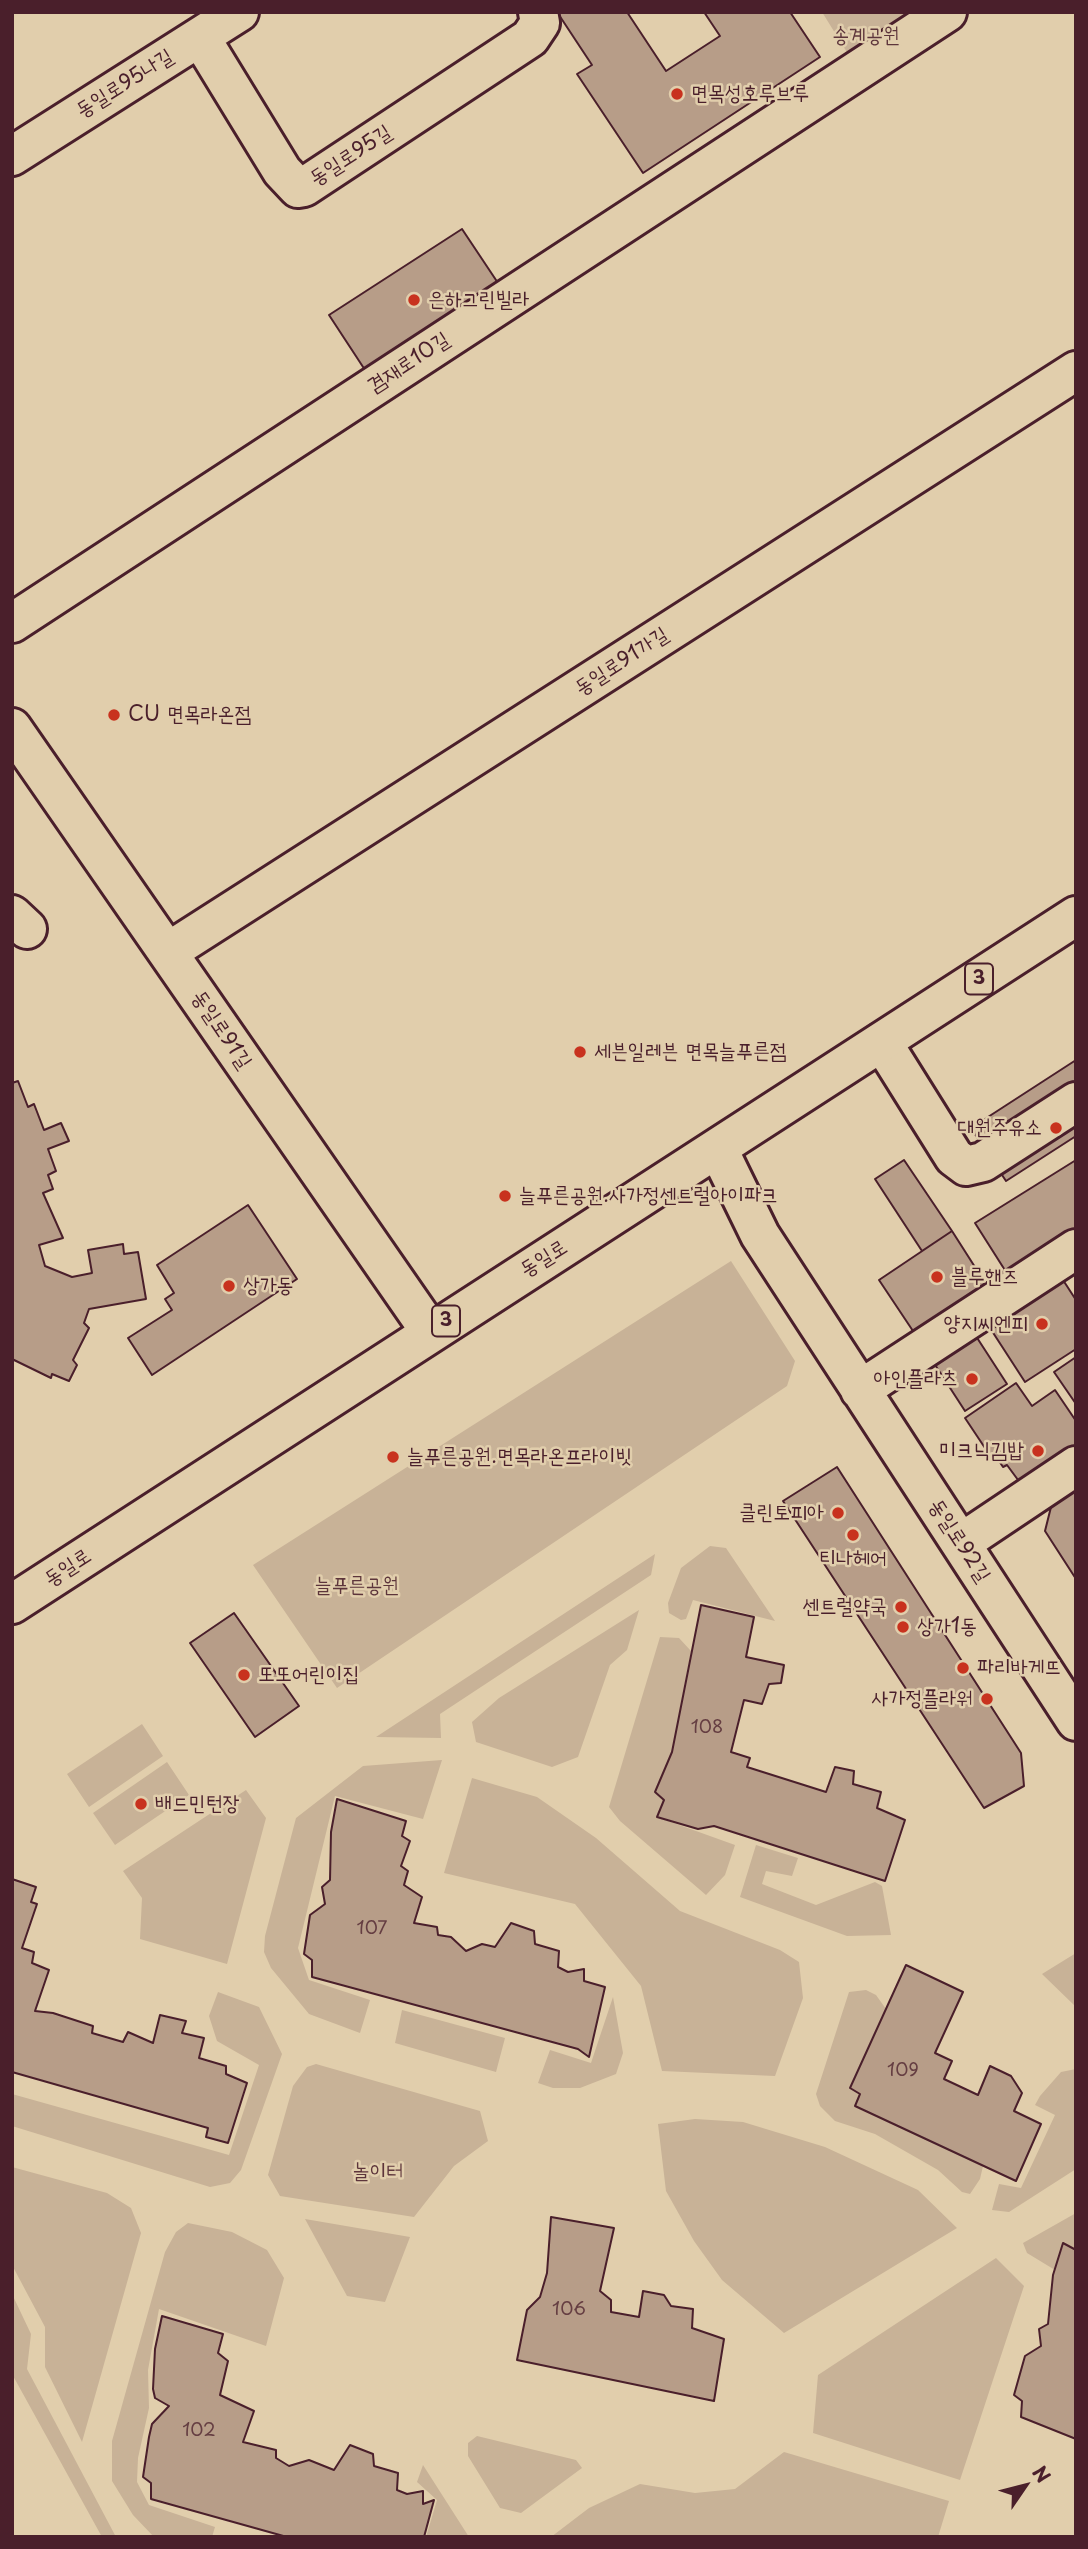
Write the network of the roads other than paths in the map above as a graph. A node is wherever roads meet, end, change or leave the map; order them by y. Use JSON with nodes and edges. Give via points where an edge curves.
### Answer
{"nodes":[{"id":1,"x":239,"y":12,"type":"edge"},
{"id":2,"x":538,"y":12,"type":"edge"},
{"id":3,"x":947,"y":12,"type":"edge"},
{"id":4,"x":200,"y":37,"type":"junction"},
{"id":5,"x":12,"y":156,"type":"edge"},
{"id":6,"x":1076,"y":371,"type":"edge"},
{"id":7,"x":12,"y":623,"type":"edge"},
{"id":8,"x":12,"y":728,"type":"edge"},
{"id":9,"x":1076,"y":916,"type":"edge"},
{"id":10,"x":168,"y":952,"type":"junction"},
{"id":11,"x":882,"y":1042,"type":"junction"},
{"id":12,"x":1076,"y":1102,"type":"edge"},
{"id":13,"x":718,"y":1149,"type":"junction"},
{"id":14,"x":1076,"y":1250,"type":"edge"},
{"id":15,"x":430,"y":1331,"type":"junction"},
{"id":16,"x":860,"y":1391,"type":"junction"},
{"id":17,"x":1076,"y":1466,"type":"edge"},
{"id":18,"x":961,"y":1543,"type":"junction"},
{"id":19,"x":12,"y":1604,"type":"edge"},
{"id":20,"x":1069,"y":1697,"type":"edge"}],
"edges":[{"from":1,"to":4,"type":"street","name":"동일로95나길"},
{"from":2,"to":4,"type":"street","name":"동일로95길","via":[[540,23],[530,38],[298,188],[282,171]]},
{"from":3,"to":7,"type":"street","name":"겸재로10길"},
{"from":4,"to":5,"type":"street","name":"동일로95나길"},
{"from":6,"to":10,"type":"street","name":"동일로91가길"},
{"from":8,"to":10,"type":"street","name":"동일로91길"},
{"from":9,"to":11,"type":"street","name":"동일로","number":"3"},
{"from":10,"to":15,"type":"street","name":"동일로91길"},
{"from":11,"to":12,"type":"street","via":[[954,1157],[966,1166],[978,1164]]},
{"from":11,"to":13,"type":"street","name":"동일로","number":"3"},
{"from":13,"to":15,"type":"street","name":"동일로","number":"3"},
{"from":13,"to":16,"type":"street","name":"동일로92길","via":[[760,1235]]},
{"from":14,"to":16,"type":"street"},
{"from":15,"to":19,"type":"street","name":"동일로","number":"3"},
{"from":16,"to":18,"type":"street","name":"동일로92길"},
{"from":17,"to":18,"type":"street"},
{"from":18,"to":20,"type":"street","name":"동일로92길"}]}
